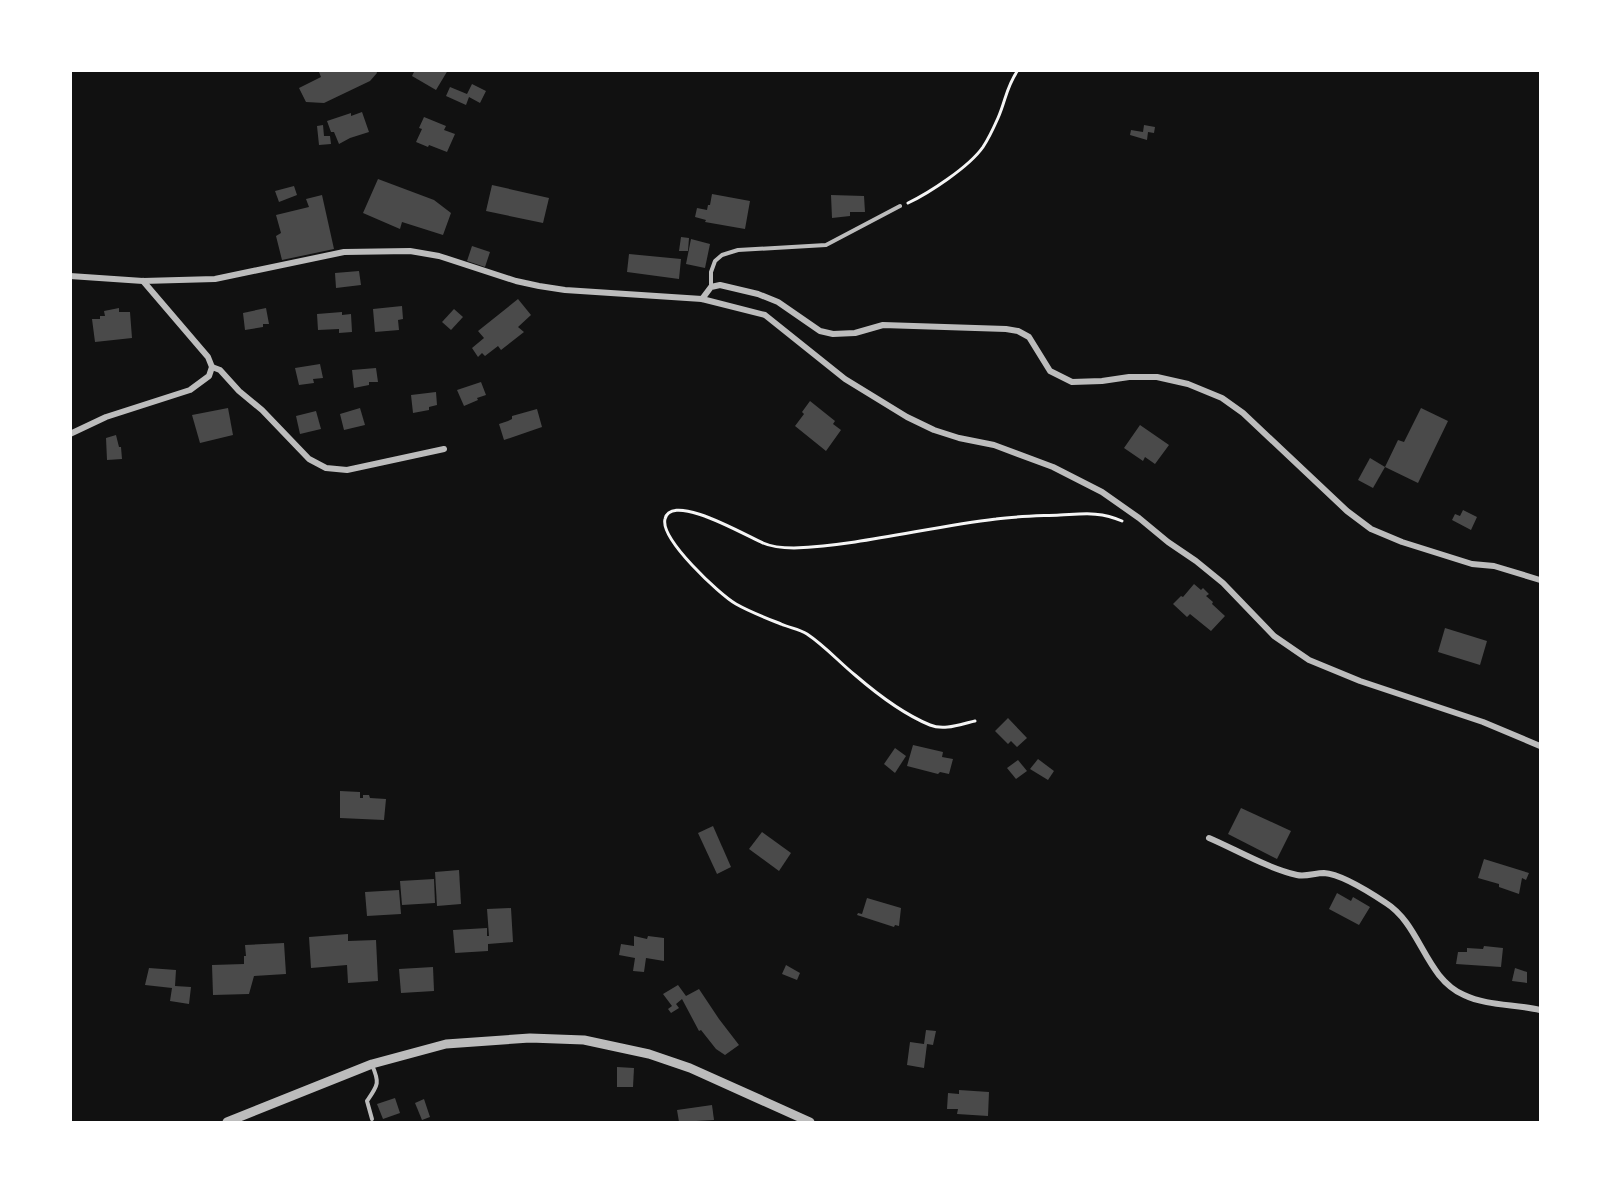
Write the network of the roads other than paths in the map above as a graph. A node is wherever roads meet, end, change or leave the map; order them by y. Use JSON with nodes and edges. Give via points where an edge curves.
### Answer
{"nodes":[{"id":1,"x":900,"y":206,"type":"road end"},
{"id":2,"x":70,"y":276,"type":"edge"},
{"id":3,"x":143,"y":281,"type":"junction"},
{"id":4,"x":711,"y":286,"type":"junction"},
{"id":5,"x":702,"y":300,"type":"junction"},
{"id":6,"x":212,"y":367,"type":"junction"},
{"id":7,"x":70,"y":434,"type":"edge"},
{"id":8,"x":444,"y":450,"type":"dead end"},
{"id":9,"x":1540,"y":580,"type":"edge"},
{"id":10,"x":1540,"y":746,"type":"edge"},
{"id":11,"x":1209,"y":838,"type":"dead end"},
{"id":12,"x":1540,"y":1010,"type":"edge"},
{"id":13,"x":372,"y":1064,"type":"junction"},
{"id":14,"x":372,"y":1119,"type":"dead end"},
{"id":15,"x":227,"y":1122,"type":"edge"},
{"id":16,"x":810,"y":1122,"type":"edge"}],
"edges":[{"from":1,"to":4,"type":"lane","via":[[826,245],[738,250],[722,255],[711,272]]},
{"from":2,"to":3,"type":"street"},
{"from":3,"to":5,"type":"street","via":[[227,278],[344,252],[410,251],[539,286]]},
{"from":3,"to":6,"type":"street","via":[[208,357]]},
{"from":4,"to":5,"type":"street"},
{"from":4,"to":9,"type":"street","via":[[768,298],[820,331],[833,334],[883,325],[1006,329],[1029,337],[1050,371],[1072,382],[1157,377],[1188,384],[1222,398],[1243,413],[1371,529],[1462,561]]},
{"from":5,"to":10,"type":"street","via":[[765,315],[845,379],[934,430],[994,445],[1053,467],[1102,492],[1196,561],[1274,636],[1309,660]]},
{"from":6,"to":7,"type":"street","via":[[209,376],[190,390],[106,417]]},
{"from":6,"to":8,"type":"street","via":[[220,370],[309,459],[326,468],[346,470]]},
{"from":11,"to":12,"type":"street","via":[[1300,876],[1325,873],[1338,877],[1399,912],[1436,971],[1451,987],[1481,1000]]},
{"from":13,"to":14,"type":"lane","via":[[378,1078],[367,1101]]},
{"from":13,"to":15,"type":"street"},
{"from":13,"to":16,"type":"street","via":[[446,1044],[530,1038],[584,1040],[680,1065]]}]}
